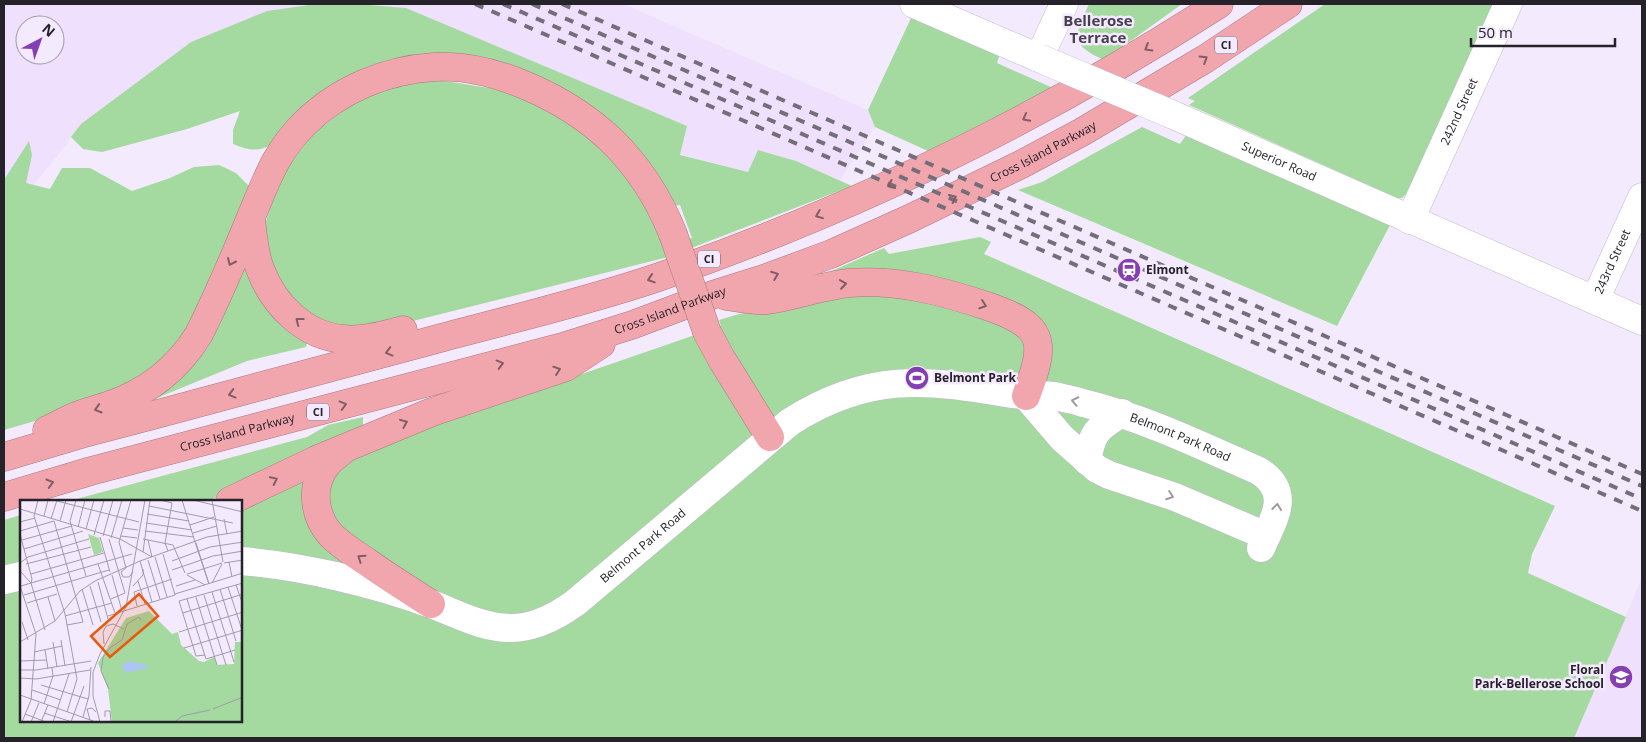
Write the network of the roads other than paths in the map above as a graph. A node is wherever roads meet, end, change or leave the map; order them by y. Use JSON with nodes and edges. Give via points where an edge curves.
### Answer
{"nodes":[{"id":1,"x":914,"y":4,"type":"edge"},
{"id":2,"x":1064,"y":4,"type":"edge"},
{"id":3,"x":1219,"y":4,"type":"edge"},
{"id":4,"x":1288,"y":4,"type":"edge"},
{"id":5,"x":1508,"y":4,"type":"edge"},
{"id":6,"x":1039,"y":58,"type":"junction"},
{"id":7,"x":1642,"y":196,"type":"edge"},
{"id":8,"x":251,"y":218,"type":"junction"},
{"id":9,"x":1410,"y":220,"type":"junction"},
{"id":10,"x":712,"y":295,"type":"junction"},
{"id":11,"x":1595,"y":300,"type":"junction"},
{"id":12,"x":1642,"y":321,"type":"edge"},
{"id":13,"x":632,"y":325,"type":"junction"},
{"id":14,"x":470,"y":330,"type":"junction"},
{"id":15,"x":1026,"y":396,"type":"junction"},
{"id":16,"x":1122,"y":413,"type":"junction"},
{"id":17,"x":770,"y":437,"type":"junction"},
{"id":18,"x":343,"y":450,"type":"junction"},
{"id":19,"x":4,"y":451,"type":"edge"},
{"id":20,"x":4,"y":457,"type":"edge"},
{"id":21,"x":1087,"y":461,"type":"junction"},
{"id":22,"x":4,"y":497,"type":"edge"},
{"id":23,"x":232,"y":500,"type":"edge"},
{"id":24,"x":242,"y":561,"type":"edge"},
{"id":25,"x":20,"y":576,"type":"edge"},
{"id":26,"x":4,"y":580,"type":"edge"},
{"id":27,"x":431,"y":604,"type":"junction"}],
"edges":[{"from":1,"to":6,"type":"street","name":"Superior Road"},
{"from":2,"to":6,"type":"street"},
{"from":3,"to":14,"type":"highway","number":"CI","one_way":true,"via":[[1046,107],[864,197],[655,278]]},
{"from":10,"to":4,"type":"highway","name":"Cross Island Parkway","number":"CI","one_way":true,"via":[[831,254],[1022,164],[1142,98]]},
{"from":5,"to":9,"type":"street","name":"242nd Street"},
{"from":6,"to":9,"type":"street","name":"Superior Road","bridge":true},
{"from":7,"to":11,"type":"street","name":"243rd Street"},
{"from":14,"to":8,"type":"highway","one_way":true,"via":[[406,329],[374,338],[344,339],[310,329],[288,312],[268,287],[256,256]]},
{"from":8,"to":17,"type":"highway","bridge":true,"via":[[273,164],[292,139],[320,110],[352,89],[391,75],[435,67],[479,72],[527,86],[552,97],[593,124],[644,178],[673,234],[707,332]]},
{"from":8,"to":19,"type":"highway","one_way":true,"via":[[199,334],[171,370],[127,398],[76,416]]},
{"from":9,"to":11,"type":"street","name":"Superior Road"},
{"from":10,"to":13,"type":"highway","name":"Cross Island Parkway","number":"CI"},
{"from":10,"to":15,"type":"highway","one_way":true,"via":[[766,300],[830,286],[880,282],[936,290],[966,299],[1010,315],[1030,327],[1036,336],[1038,357]]},
{"from":11,"to":12,"type":"street","name":"Superior Road"},
{"from":18,"to":13,"type":"highway","one_way":true,"via":[[432,412],[566,367]]},
{"from":22,"to":13,"type":"highway","name":"Cross Island Parkway","number":"CI","one_way":true,"via":[[515,360]]},
{"from":14,"to":20,"type":"highway","number":"CI","one_way":true},
{"from":16,"to":15,"type":"street","name":"Belmont Park Road","one_way":true,"via":[[1052,396]]},
{"from":15,"to":17,"type":"street","name":"Belmont Park Road","via":[[959,384],[907,382],[884,385],[844,394],[826,402]]},
{"from":15,"to":21,"type":"street","name":"Belmont Park Road"},
{"from":16,"to":21,"type":"street","via":[[1094,435]]},
{"from":21,"to":16,"type":"street","name":"Belmont Park Road","one_way":true,"via":[[1110,475],[1174,497],[1264,542],[1276,517],[1278,500],[1274,483],[1267,476]]},
{"from":17,"to":27,"type":"street","name":"Belmont Park Road","via":[[586,595],[554,616],[528,626],[498,628]]},
{"from":23,"to":18,"type":"highway","one_way":true},
{"from":27,"to":18,"type":"highway","one_way":true,"via":[[338,541],[318,515],[316,492],[322,472]]},
{"from":24,"to":27,"type":"street","name":"Belmont Park Road","via":[[314,572]]},
{"from":25,"to":26,"type":"street"}]}
